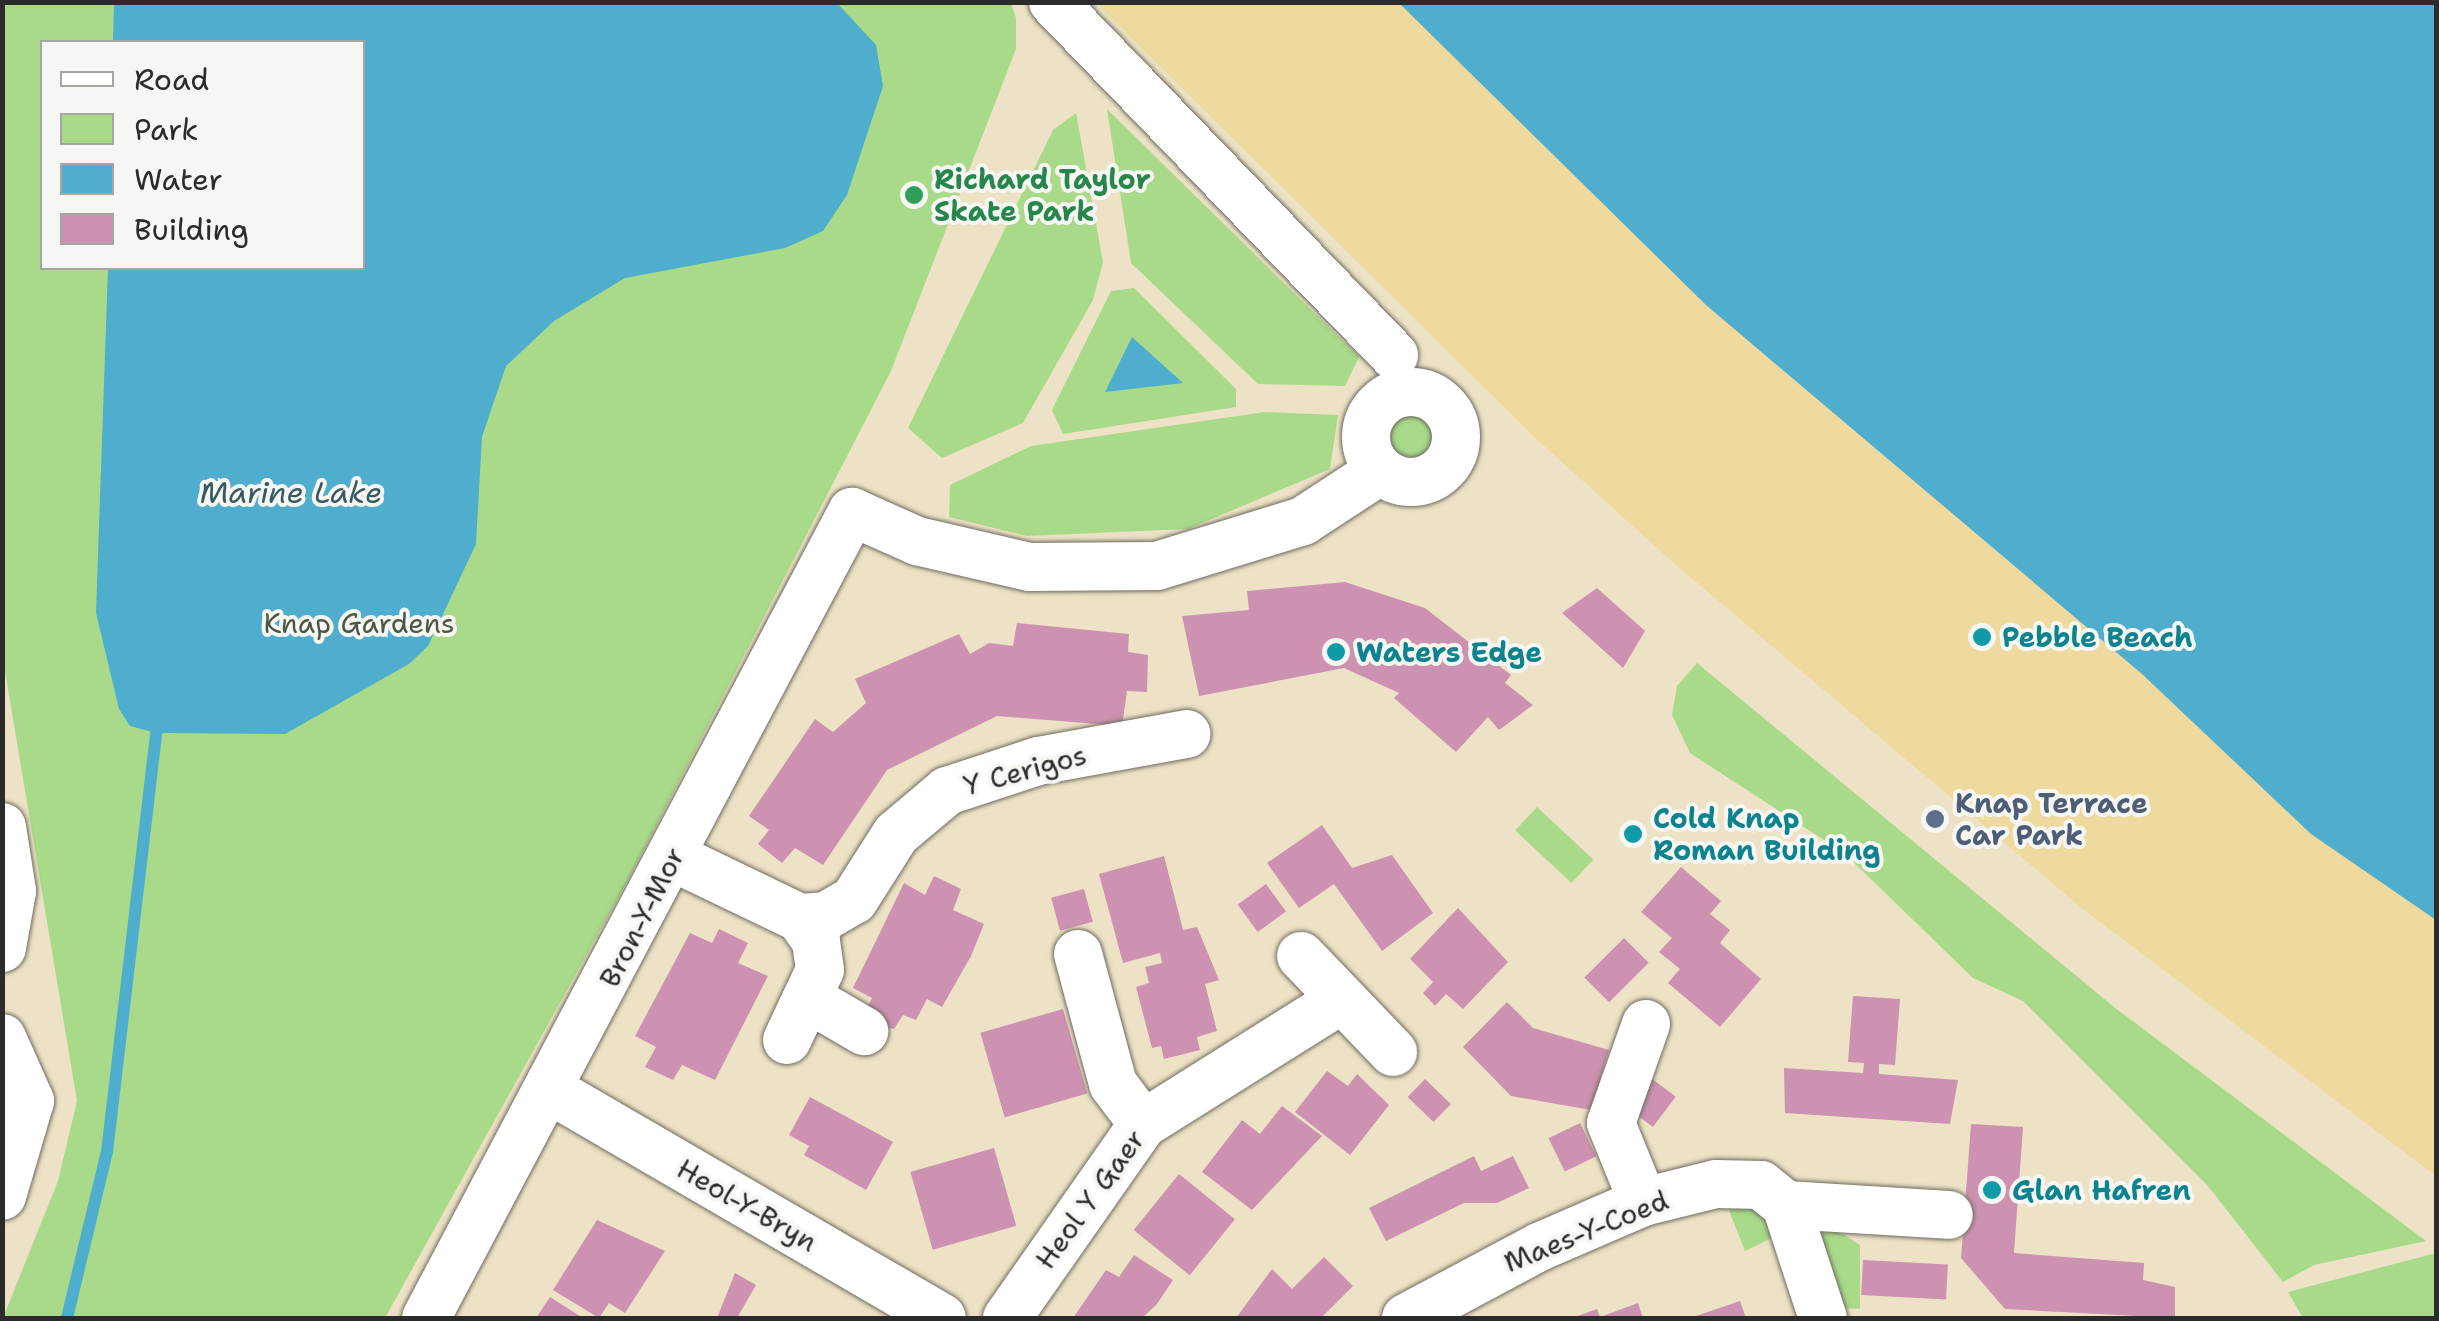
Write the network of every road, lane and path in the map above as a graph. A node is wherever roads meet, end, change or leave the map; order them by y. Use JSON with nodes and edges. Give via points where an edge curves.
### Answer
{"nodes":[{"id":1,"x":1052,"y":2,"type":"edge"},
{"id":2,"x":1394,"y":355,"type":"dead end"},
{"id":3,"x":1378,"y":472,"type":"dead end"},
{"id":4,"x":1187,"y":734,"type":"dead end"},
{"id":5,"x":2,"y":826,"type":"edge"},
{"id":6,"x":673,"y":856,"type":"junction"},
{"id":7,"x":780,"y":909,"type":"junction"},
{"id":8,"x":2,"y":948,"type":"edge"},
{"id":9,"x":1078,"y":954,"type":"dead end"},
{"id":10,"x":1301,"y":956,"type":"dead end"},
{"id":11,"x":810,"y":999,"type":"junction"},
{"id":12,"x":1341,"y":1000,"type":"junction"},
{"id":13,"x":1646,"y":1024,"type":"dead end"},
{"id":14,"x":864,"y":1031,"type":"dead end"},
{"id":15,"x":2,"y":1038,"type":"edge"},
{"id":16,"x":787,"y":1040,"type":"dead end"},
{"id":17,"x":1393,"y":1052,"type":"dead end"},
{"id":18,"x":552,"y":1091,"type":"junction"},
{"id":19,"x":1144,"y":1124,"type":"junction"},
{"id":20,"x":2,"y":1196,"type":"edge"},
{"id":21,"x":1643,"y":1202,"type":"junction"},
{"id":22,"x":1786,"y":1205,"type":"junction"},
{"id":23,"x":1950,"y":1215,"type":"dead end"},
{"id":24,"x":426,"y":1318,"type":"edge"},
{"id":25,"x":942,"y":1318,"type":"edge"},
{"id":26,"x":1007,"y":1318,"type":"edge"},
{"id":27,"x":1406,"y":1318,"type":"edge"},
{"id":28,"x":1823,"y":1318,"type":"edge"}],
"edges":[{"from":1,"to":2,"type":"street"},
{"from":3,"to":6,"type":"street","name":"Bron-Y-Mor","via":[[1287,527],[1157,566],[1030,567],[917,541],[852,512]]},
{"from":4,"to":7,"type":"street","name":"Y Cerigos","via":[[1038,761],[947,791],[896,834],[854,900]]},
{"from":5,"to":8,"type":"street","via":[[12,891]]},
{"from":6,"to":7,"type":"street"},
{"from":6,"to":18,"type":"street","name":"Bron-Y-Mor"},
{"from":7,"to":11,"type":"street","via":[[816,941]]},
{"from":9,"to":19,"type":"street","via":[[1112,1084]]},
{"from":10,"to":12,"type":"street"},
{"from":11,"to":14,"type":"street"},
{"from":11,"to":16,"type":"street"},
{"from":12,"to":17,"type":"street"},
{"from":12,"to":19,"type":"street","name":"Heol Y Gaer"},
{"from":13,"to":21,"type":"street","via":[[1611,1123]]},
{"from":15,"to":20,"type":"street","via":[[30,1101]]},
{"from":18,"to":24,"type":"street","name":"Bron-Y-Mor"},
{"from":18,"to":25,"type":"street","name":"Heol-Y-Bryn"},
{"from":19,"to":26,"type":"street","name":"Heol Y Gaer"},
{"from":21,"to":22,"type":"street","name":"Maes-Y-Coed","via":[[1742,1181]]},
{"from":21,"to":27,"type":"street","name":"Maes-Y-Coed"},
{"from":22,"to":23,"type":"street","name":"Maes-Y-Coed"},
{"from":22,"to":28,"type":"street"}]}
